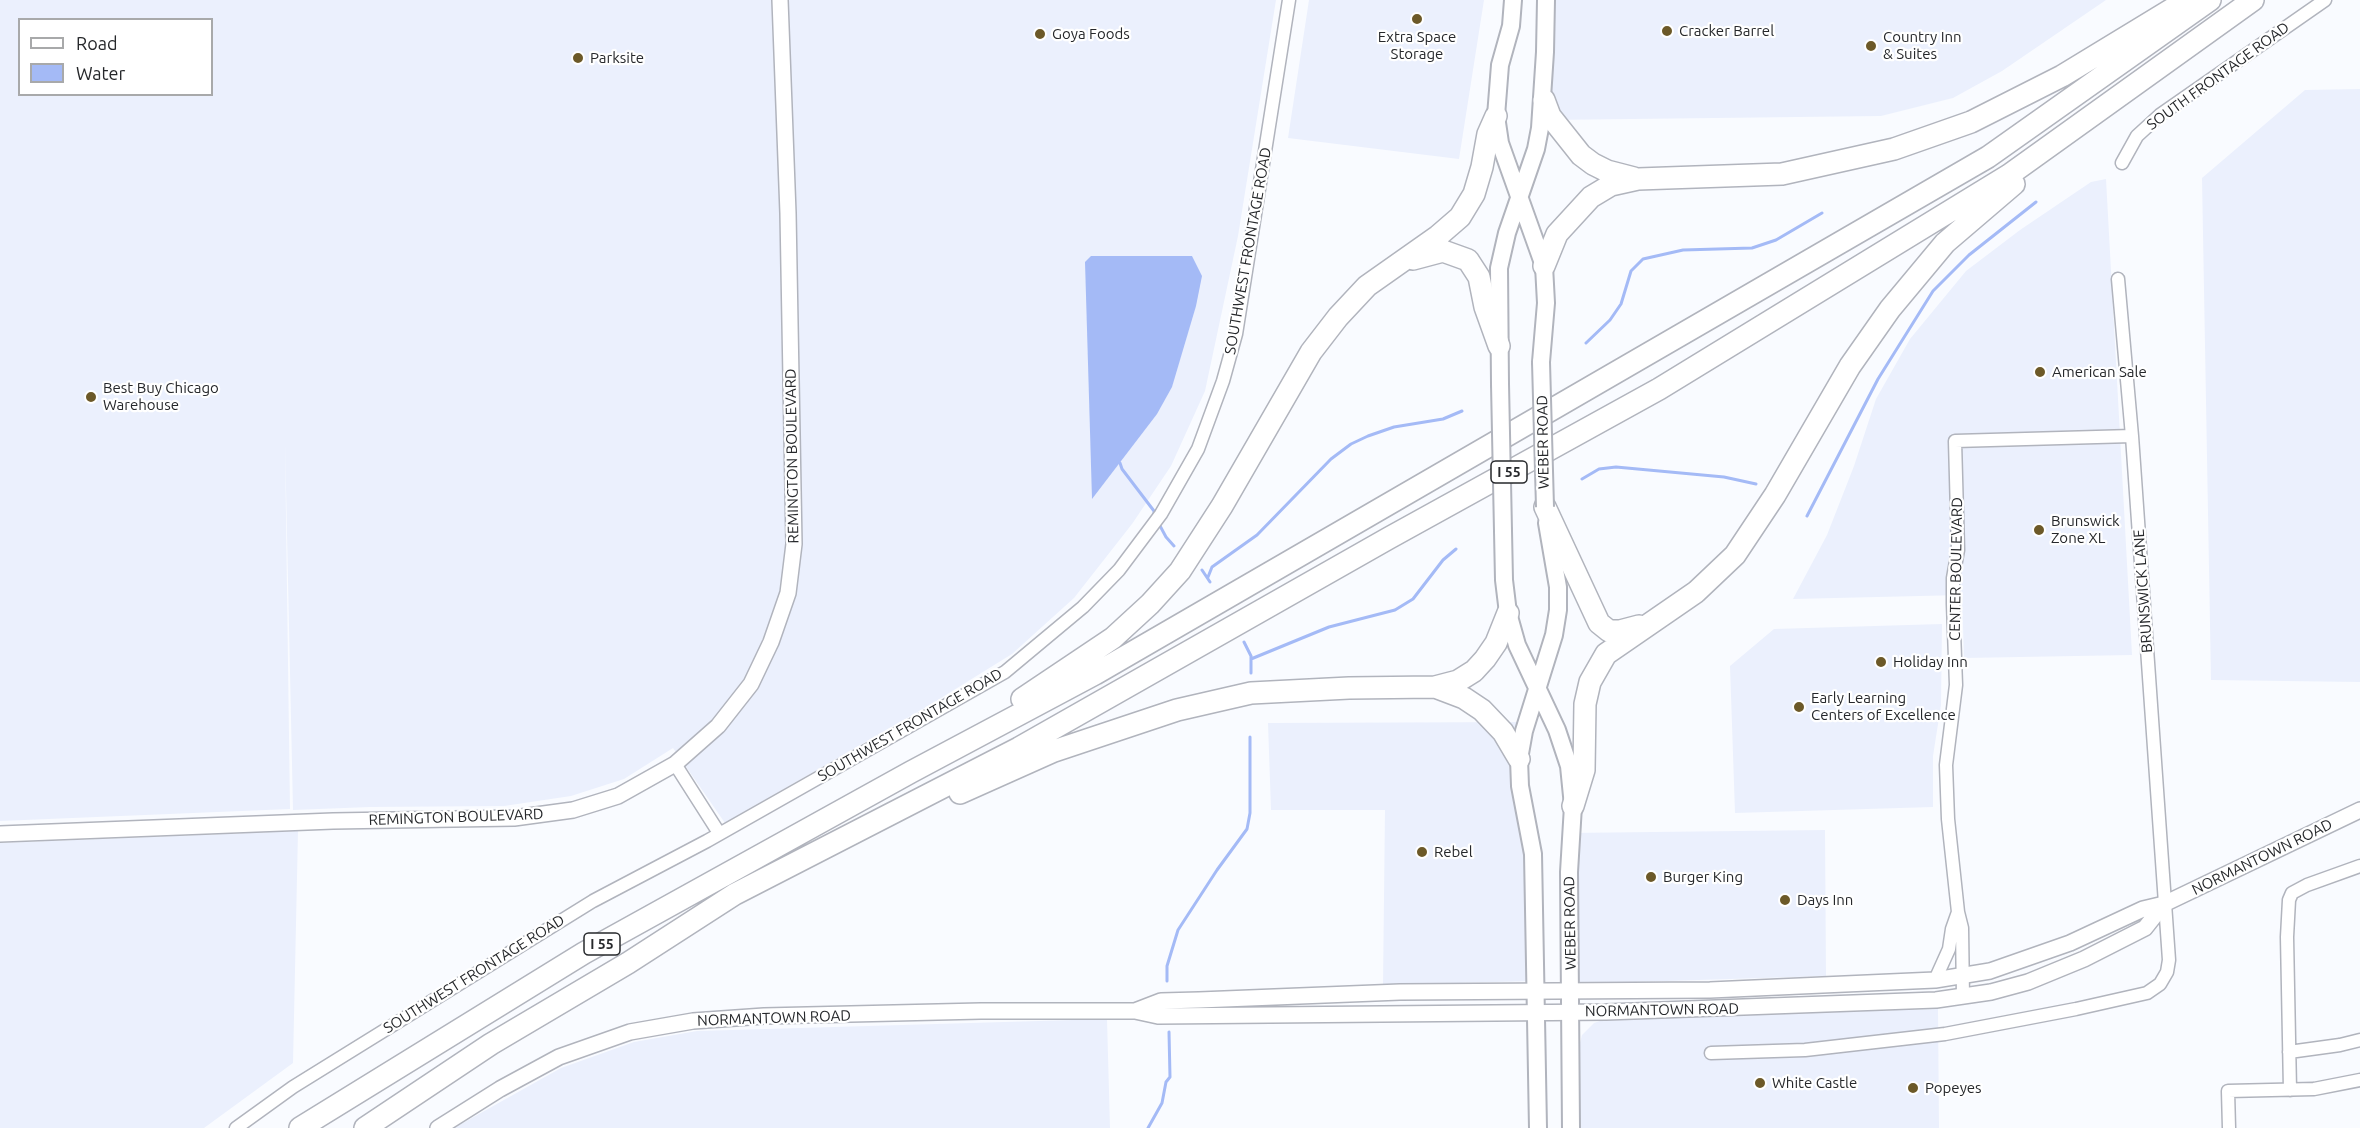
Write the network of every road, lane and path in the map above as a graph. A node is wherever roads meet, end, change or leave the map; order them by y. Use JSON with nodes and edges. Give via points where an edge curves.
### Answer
{"nodes":[{"id":1,"x":780,"y":0,"type":"edge"},
{"id":2,"x":1289,"y":0,"type":"edge"},
{"id":3,"x":1513,"y":0,"type":"edge"},
{"id":4,"x":1546,"y":0,"type":"edge"},
{"id":5,"x":2187,"y":0,"type":"edge"},
{"id":6,"x":2210,"y":0,"type":"edge"},
{"id":7,"x":2254,"y":0,"type":"edge"},
{"id":8,"x":2325,"y":0,"type":"edge"},
{"id":9,"x":1544,"y":100,"type":"junction"},
{"id":10,"x":1496,"y":116,"type":"junction"},
{"id":11,"x":2122,"y":163,"type":"dead end"},
{"id":12,"x":1638,"y":179,"type":"junction"},
{"id":13,"x":1519,"y":196,"type":"junction"},
{"id":14,"x":1544,"y":266,"type":"junction"},
{"id":15,"x":1394,"y":267,"type":"junction"},
{"id":16,"x":2118,"y":279,"type":"dead end"},
{"id":17,"x":1499,"y":346,"type":"junction"},
{"id":18,"x":2132,"y":436,"type":"junction"},
{"id":19,"x":1545,"y":507,"type":"junction"},
{"id":20,"x":1508,"y":613,"type":"junction"},
{"id":21,"x":1651,"y":622,"type":"junction"},
{"id":22,"x":1435,"y":687,"type":"junction"},
{"id":23,"x":1537,"y":689,"type":"junction"},
{"id":24,"x":1519,"y":759,"type":"junction"},
{"id":25,"x":675,"y":764,"type":"junction"},
{"id":26,"x":911,"y":772,"type":"junction"},
{"id":27,"x":1573,"y":806,"type":"junction"},
{"id":28,"x":2360,"y":810,"type":"edge"},
{"id":29,"x":719,"y":833,"type":"junction"},
{"id":30,"x":0,"y":834,"type":"edge"},
{"id":31,"x":2360,"y":866,"type":"edge"},
{"id":32,"x":735,"y":894,"type":"junction"},
{"id":33,"x":2164,"y":904,"type":"junction"},
{"id":34,"x":1958,"y":912,"type":"junction"},
{"id":35,"x":1963,"y":975,"type":"junction"},
{"id":36,"x":1935,"y":980,"type":"junction"},
{"id":37,"x":1535,"y":992,"type":"junction"},
{"id":38,"x":1571,"y":992,"type":"junction"},
{"id":39,"x":1963,"y":997,"type":"junction"},
{"id":40,"x":1135,"y":1011,"type":"junction"},
{"id":41,"x":1535,"y":1012,"type":"junction"},
{"id":42,"x":1572,"y":1012,"type":"junction"},
{"id":43,"x":2360,"y":1040,"type":"edge"},
{"id":44,"x":2289,"y":1052,"type":"junction"},
{"id":45,"x":1710,"y":1053,"type":"dead end"},
{"id":46,"x":2360,"y":1080,"type":"edge"},
{"id":47,"x":2290,"y":1090,"type":"junction"},
{"id":48,"x":236,"y":1128,"type":"edge"},
{"id":49,"x":300,"y":1128,"type":"edge"},
{"id":50,"x":365,"y":1128,"type":"edge"},
{"id":51,"x":438,"y":1128,"type":"edge"},
{"id":52,"x":1538,"y":1128,"type":"edge"},
{"id":53,"x":1571,"y":1128,"type":"edge"},
{"id":54,"x":2229,"y":1128,"type":"edge"}],
"edges":[{"from":1,"to":25,"type":"street","name":"REMINGTON BOULEVARD","via":[[794,544],[788,593],[751,684],[718,726]]},
{"from":2,"to":29,"type":"street","name":"SOUTHWEST FRONTAGE ROAD","via":[[1236,333],[1198,449],[1161,514],[1098,592],[1005,672]]},
{"from":3,"to":10,"type":"main road","name":"WEBER ROAD","via":[[1511,26],[1500,65]]},
{"from":4,"to":9,"type":"main road","name":"WEBER ROAD"},
{"from":5,"to":12,"type":"highway","via":[[2062,76],[1971,122],[1894,149],[1782,174]]},
{"from":6,"to":26,"type":"highway","number":"I 55","via":[[1988,157],[1095,674]]},
{"from":7,"to":21,"type":"highway","via":[[2055,149],[1945,243],[1890,309],[1850,366],[1766,510],[1735,555],[1696,592]]},
{"from":7,"to":32,"type":"highway","number":"I 55","via":[[2009,175],[1659,388],[1019,748]]},
{"from":8,"to":11,"type":"street","name":"SOUTH FRONTAGE ROAD","via":[[2160,115],[2137,136]]},
{"from":9,"to":12,"type":"highway","via":[[1562,133],[1587,159],[1607,171]]},
{"from":9,"to":13,"type":"main road","name":"WEBER ROAD","via":[[1536,149]]},
{"from":10,"to":13,"type":"main road","name":"WEBER ROAD","via":[[1500,143]]},
{"from":10,"to":15,"type":"highway","via":[[1474,194],[1460,217]]},
{"from":12,"to":14,"type":"highway","via":[[1611,185],[1591,197],[1557,234]]},
{"from":13,"to":14,"type":"main road","name":"WEBER ROAD"},
{"from":13,"to":17,"type":"main road","name":"WEBER ROAD","via":[[1499,268]]},
{"from":14,"to":19,"type":"main road","name":"WEBER ROAD","bridge":true,"via":[[1546,303],[1541,362]]},
{"from":15,"to":17,"type":"highway","via":[[1443,251],[1468,260],[1479,277]]},
{"from":15,"to":26,"type":"highway","via":[[1367,286],[1311,352],[1222,507],[1180,571],[1149,604],[1113,638]]},
{"from":16,"to":18,"type":"street","name":"BRUNSWICK LANE"},
{"from":17,"to":20,"type":"main road","name":"WEBER ROAD","bridge":true},
{"from":18,"to":33,"type":"street","name":"BRUNSWICK LANE"},
{"from":18,"to":34,"type":"street","name":"CENTER BOULEVARD","via":[[1955,441],[1956,685],[1946,765]]},
{"from":19,"to":21,"type":"highway","via":[[1599,623],[1609,631],[1620,631]]},
{"from":19,"to":23,"type":"main road","name":"WEBER ROAD","via":[[1558,610]]},
{"from":20,"to":22,"type":"highway","via":[[1496,643],[1474,671],[1458,681]]},
{"from":20,"to":23,"type":"main road","name":"WEBER ROAD"},
{"from":21,"to":27,"type":"highway","via":[[1606,654],[1590,682],[1585,704],[1584,770]]},
{"from":22,"to":24,"type":"highway","via":[[1482,710],[1503,732]]},
{"from":22,"to":32,"type":"highway","via":[[1251,693],[1177,710],[1053,751]]},
{"from":23,"to":24,"type":"main road","name":"WEBER ROAD"},
{"from":23,"to":27,"type":"main road","name":"WEBER ROAD","via":[[1569,766]]},
{"from":24,"to":37,"type":"main road","name":"WEBER ROAD","via":[[1533,854]]},
{"from":25,"to":29,"type":"street"},
{"from":25,"to":30,"type":"street","name":"REMINGTON BOULEVARD","via":[[618,796],[573,810],[514,818]]},
{"from":26,"to":49,"type":"highway","number":"I 55","via":[[584,954]]},
{"from":27,"to":38,"type":"main road","name":"WEBER ROAD","via":[[1569,872]]},
{"from":28,"to":33,"type":"street","name":"NORMANTOWN ROAD"},
{"from":29,"to":48,"type":"street","name":"SOUTHWEST FRONTAGE ROAD","via":[[593,901],[293,1087]]},
{"from":31,"to":44,"type":"street","via":[[2307,885],[2292,893],[2289,900]]},
{"from":32,"to":50,"type":"highway","number":"I 55","via":[[491,1044]]},
{"from":33,"to":35,"type":"street","name":"NORMANTOWN ROAD","via":[[1990,971]]},
{"from":33,"to":39,"type":"street","name":"NORMANTOWN ROAD","via":[[2145,928],[2084,959],[2028,982]]},
{"from":33,"to":45,"type":"street","name":"BRUNSWICK LANE","via":[[2167,972],[2160,984],[2147,993],[1945,1034],[1805,1050]]},
{"from":34,"to":35,"type":"street","name":"CENTER BOULEVARD"},
{"from":34,"to":36,"type":"street","name":"CENTER BOULEVARD","via":[[1949,949]]},
{"from":35,"to":36,"type":"street","name":"NORMANTOWN ROAD"},
{"from":35,"to":39,"type":"street","name":"CENTER BOULEVARD"},
{"from":36,"to":38,"type":"street","name":"NORMANTOWN ROAD"},
{"from":37,"to":38,"type":"street","name":"NORMANTOWN ROAD"},
{"from":37,"to":40,"type":"street","name":"NORMANTOWN ROAD","via":[[1400,992],[1161,1001]]},
{"from":37,"to":41,"type":"main road","name":"WEBER ROAD"},
{"from":38,"to":42,"type":"main road","name":"WEBER ROAD"},
{"from":39,"to":42,"type":"street","name":"NORMANTOWN ROAD","via":[[1710,1010]]},
{"from":40,"to":41,"type":"street","name":"NORMANTOWN ROAD","via":[[1158,1016]]},
{"from":40,"to":51,"type":"street","name":"NORMANTOWN ROAD","via":[[981,1011],[693,1021],[630,1032],[559,1058]]},
{"from":41,"to":42,"type":"street","name":"NORMANTOWN ROAD"},
{"from":41,"to":52,"type":"main road","name":"WEBER ROAD"},
{"from":42,"to":53,"type":"main road","name":"WEBER ROAD"},
{"from":43,"to":44,"type":"street"},
{"from":44,"to":47,"type":"street"},
{"from":46,"to":47,"type":"street"},
{"from":47,"to":54,"type":"street","via":[[2228,1091]]}]}
